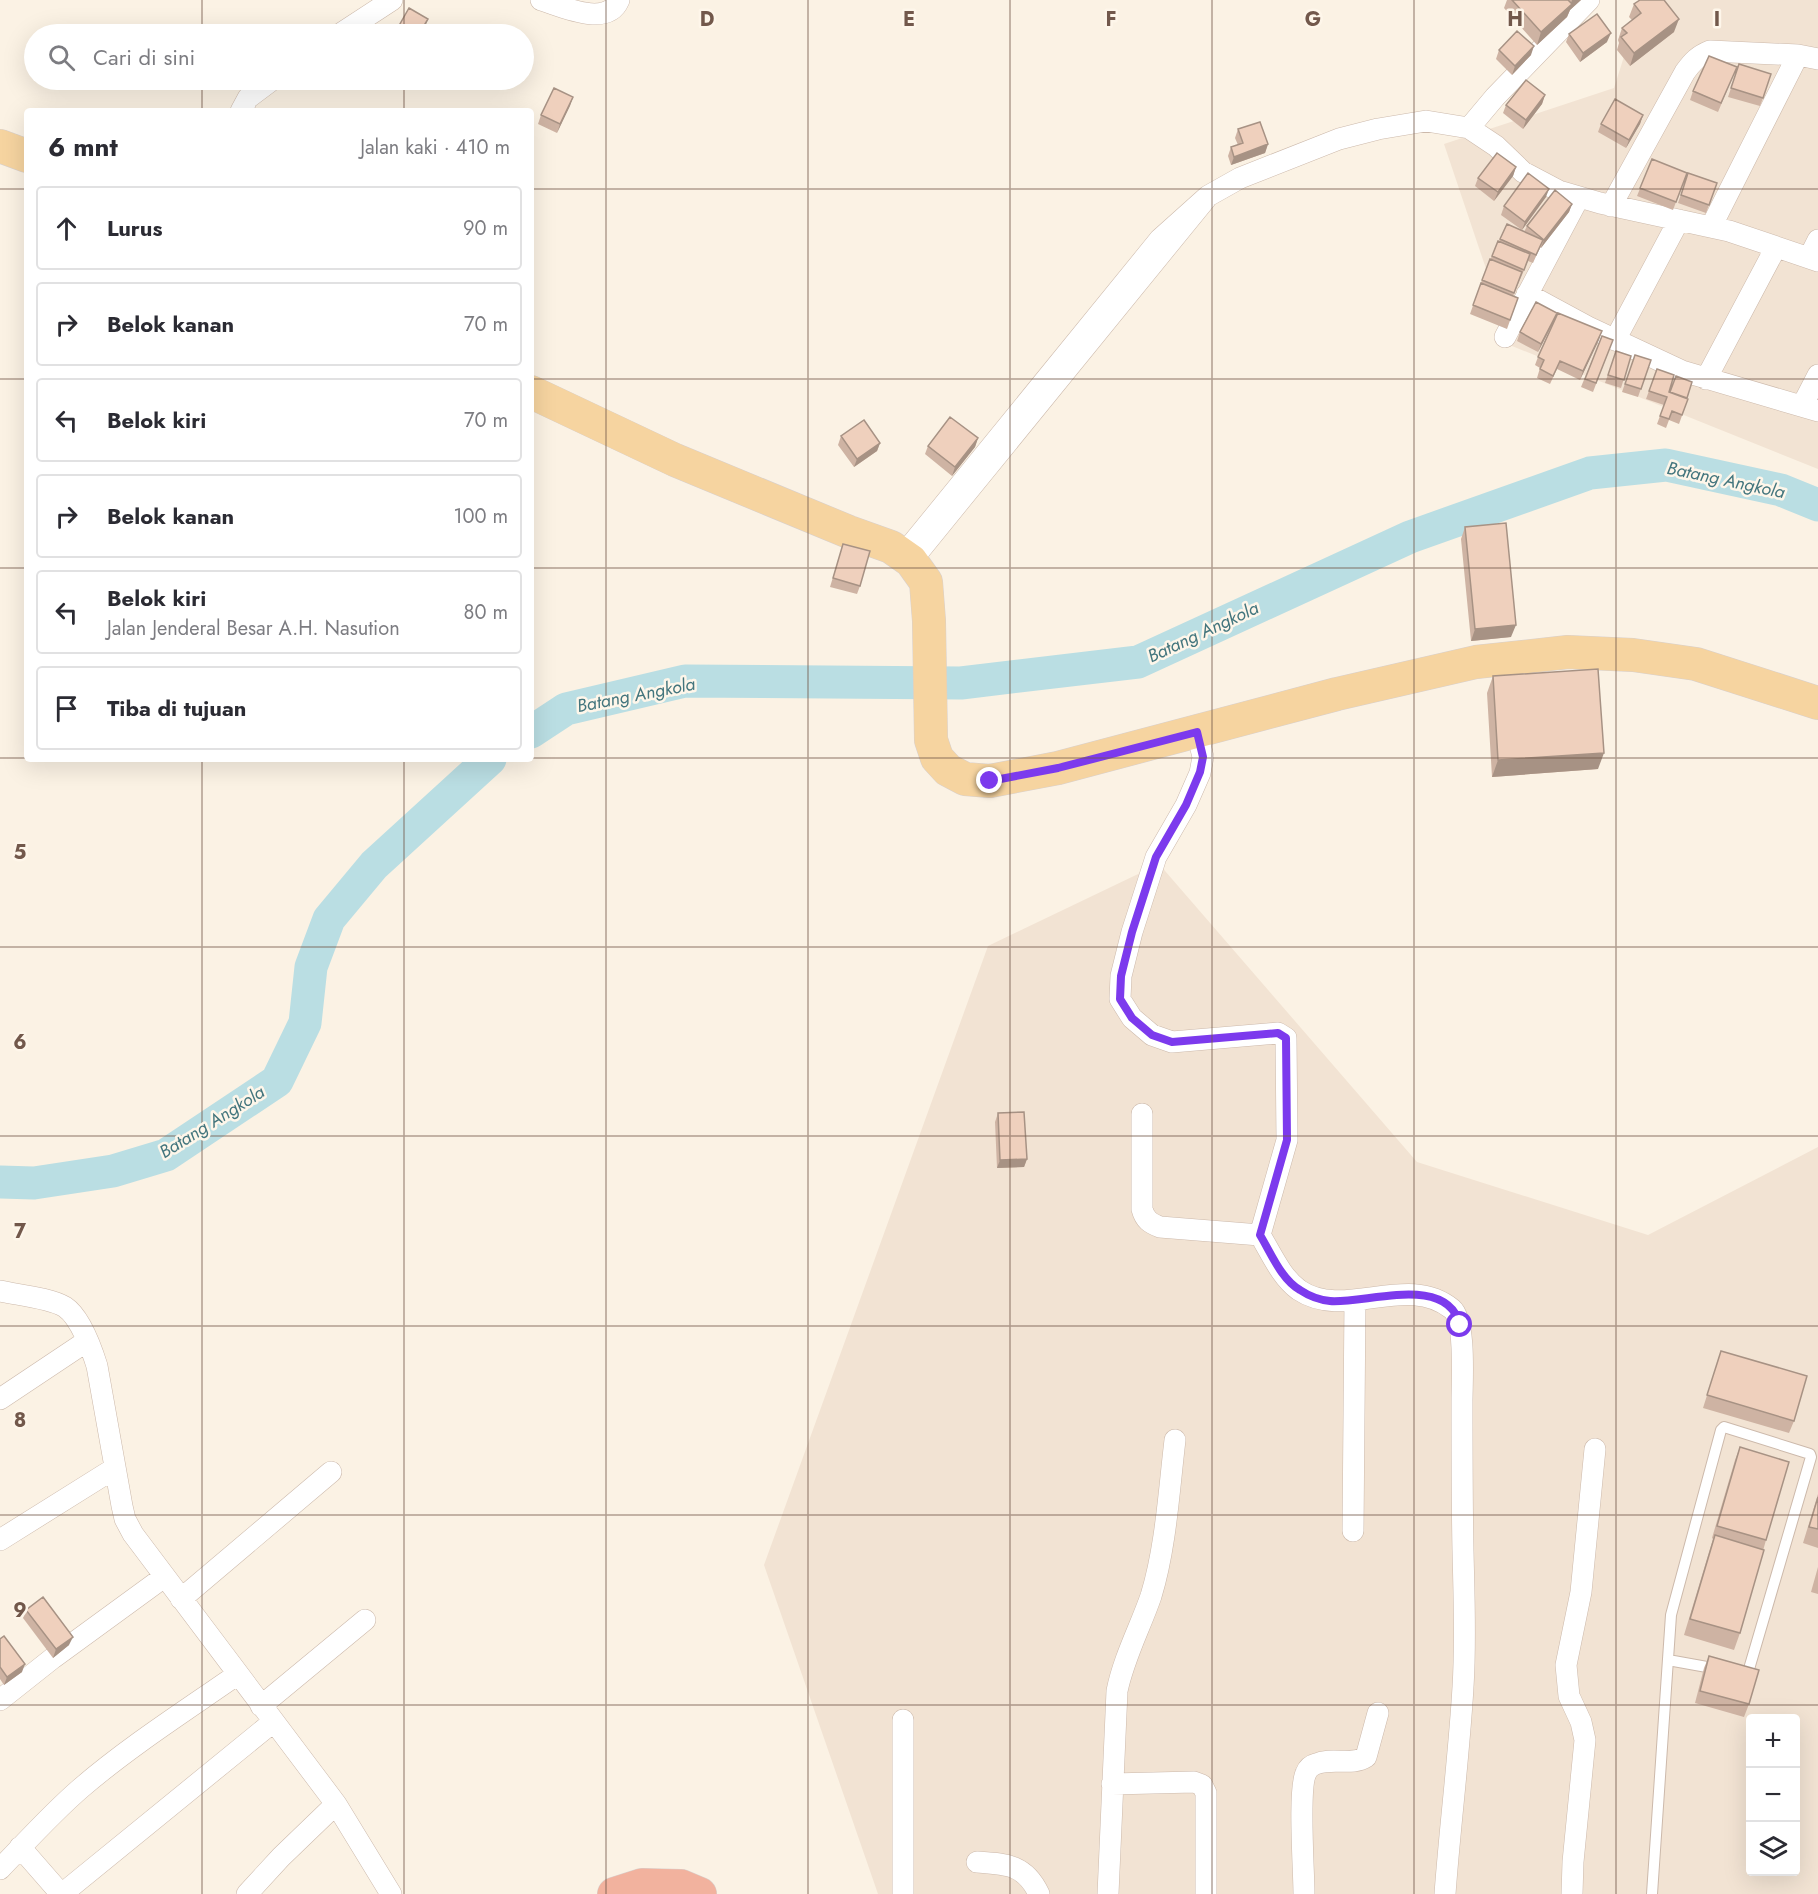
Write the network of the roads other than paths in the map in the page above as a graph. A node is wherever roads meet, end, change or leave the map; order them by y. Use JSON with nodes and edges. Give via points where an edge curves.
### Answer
{"nodes":[{"id":1,"x":392,"y":0,"type":"edge"},
{"id":2,"x":541,"y":0,"type":"edge"},
{"id":3,"x":619,"y":0,"type":"edge"},
{"id":4,"x":1589,"y":0,"type":"edge"},
{"id":5,"x":355,"y":24,"type":"edge"},
{"id":6,"x":1808,"y":57,"type":"edge"},
{"id":7,"x":259,"y":90,"type":"edge"},
{"id":8,"x":243,"y":108,"type":"edge"},
{"id":9,"x":1469,"y":128,"type":"junction"},
{"id":10,"x":0,"y":146,"type":"edge"},
{"id":11,"x":24,"y":155,"type":"edge"},
{"id":12,"x":1579,"y":197,"type":"junction"},
{"id":13,"x":1611,"y":206,"type":"junction"},
{"id":14,"x":1679,"y":220,"type":"junction"},
{"id":15,"x":1711,"y":227,"type":"junction"},
{"id":16,"x":1776,"y":247,"type":"junction"},
{"id":17,"x":1815,"y":253,"type":"edge"},
{"id":18,"x":1527,"y":294,"type":"junction"},
{"id":19,"x":1505,"y":337,"type":"dead end"},
{"id":20,"x":1615,"y":340,"type":"junction"},
{"id":21,"x":1818,"y":375,"type":"edge"},
{"id":22,"x":1706,"y":379,"type":"junction"},
{"id":23,"x":534,"y":393,"type":"edge"},
{"id":24,"x":1810,"y":409,"type":"edge"},
{"id":25,"x":907,"y":558,"type":"junction"},
{"id":26,"x":1818,"y":703,"type":"edge"},
{"id":27,"x":1197,"y":732,"type":"junction"},
{"id":28,"x":1142,"y":1114,"type":"dead end"},
{"id":29,"x":1260,"y":1235,"type":"junction"},
{"id":30,"x":0,"y":1291,"type":"edge"},
{"id":31,"x":1354,"y":1300,"type":"junction"},
{"id":32,"x":87,"y":1341,"type":"junction"},
{"id":33,"x":0,"y":1399,"type":"edge"},
{"id":34,"x":1175,"y":1440,"type":"dead end"},
{"id":35,"x":1595,"y":1449,"type":"dead end"},
{"id":36,"x":116,"y":1468,"type":"junction"},
{"id":37,"x":331,"y":1472,"type":"dead end"},
{"id":38,"x":1353,"y":1531,"type":"dead end"},
{"id":39,"x":0,"y":1540,"type":"edge"},
{"id":40,"x":164,"y":1577,"type":"junction"},
{"id":41,"x":181,"y":1599,"type":"junction"},
{"id":42,"x":365,"y":1620,"type":"dead end"},
{"id":43,"x":1668,"y":1660,"type":"junction"},
{"id":44,"x":238,"y":1674,"type":"junction"},
{"id":45,"x":0,"y":1700,"type":"edge"},
{"id":46,"x":1378,"y":1713,"type":"dead end"},
{"id":47,"x":267,"y":1714,"type":"junction"},
{"id":48,"x":903,"y":1720,"type":"dead end"},
{"id":49,"x":1112,"y":1784,"type":"junction"},
{"id":50,"x":336,"y":1804,"type":"junction"},
{"id":51,"x":20,"y":1847,"type":"junction"},
{"id":52,"x":976,"y":1862,"type":"dead end"},
{"id":53,"x":0,"y":1869,"type":"edge"},
{"id":54,"x":61,"y":1894,"type":"edge"},
{"id":55,"x":247,"y":1894,"type":"edge"},
{"id":56,"x":391,"y":1894,"type":"edge"},
{"id":57,"x":614,"y":1894,"type":"edge"},
{"id":58,"x":700,"y":1894,"type":"edge"},
{"id":59,"x":903,"y":1894,"type":"edge"},
{"id":60,"x":1039,"y":1894,"type":"edge"},
{"id":61,"x":1108,"y":1894,"type":"edge"},
{"id":62,"x":1206,"y":1894,"type":"edge"},
{"id":63,"x":1304,"y":1894,"type":"edge"},
{"id":64,"x":1445,"y":1894,"type":"edge"},
{"id":65,"x":1572,"y":1894,"type":"edge"},
{"id":66,"x":1652,"y":1894,"type":"edge"}],
"edges":[{"from":1,"to":5,"type":"street"},
{"from":2,"to":3,"type":"street","via":[[588,15],[605,13]]},
{"from":4,"to":9,"type":"street"},
{"from":6,"to":13,"type":"street","via":[[1710,51],[1694,60]]},
{"from":6,"to":15,"type":"street"},
{"from":7,"to":8,"type":"street"},
{"from":9,"to":12,"type":"street","via":[[1523,172]]},
{"from":9,"to":25,"type":"street","via":[[1426,122],[1339,139],[1240,178],[1208,196]]},
{"from":10,"to":11,"type":"main road"},
{"from":12,"to":13,"type":"street"},
{"from":12,"to":18,"type":"street"},
{"from":13,"to":14,"type":"street"},
{"from":14,"to":15,"type":"street"},
{"from":14,"to":20,"type":"street"},
{"from":15,"to":16,"type":"street"},
{"from":16,"to":17,"type":"street"},
{"from":16,"to":22,"type":"street"},
{"from":18,"to":19,"type":"street"},
{"from":18,"to":20,"type":"street"},
{"from":20,"to":22,"type":"street"},
{"from":21,"to":24,"type":"street"},
{"from":22,"to":24,"type":"street"},
{"from":23,"to":25,"type":"main road","via":[[675,460],[891,547]]},
{"from":25,"to":27,"type":"main road","via":[[926,582],[930,740],[937,758],[948,770],[965,779],[990,781],[1058,768]]},
{"from":26,"to":27,"type":"main road","via":[[1696,664],[1633,655],[1568,652],[1476,662],[1336,694]]},
{"from":27,"to":29,"type":"street","via":[[1203,757],[1200,772],[1156,857],[1132,932],[1121,976],[1120,999],[1145,1030],[1172,1042],[1278,1033],[1286,1038],[1287,1140]]},
{"from":28,"to":29,"type":"street","via":[[1144,1217],[1160,1227]]},
{"from":29,"to":31,"type":"street","via":[[1282,1272],[1298,1289],[1318,1299]]},
{"from":30,"to":32,"type":"street","via":[[64,1306],[73,1314]]},
{"from":31,"to":38,"type":"street"},
{"from":31,"to":64,"type":"street","via":[[1424,1296],[1452,1309],[1460,1325],[1464,1652]]},
{"from":32,"to":33,"type":"street"},
{"from":32,"to":36,"type":"street","via":[[97,1366]]},
{"from":34,"to":49,"type":"street","via":[[1157,1571],[1117,1691]]},
{"from":35,"to":65,"type":"street","via":[[1581,1592],[1566,1665],[1569,1696],[1584,1740]]},
{"from":36,"to":39,"type":"street"},
{"from":36,"to":40,"type":"street","via":[[125,1519]]},
{"from":37,"to":41,"type":"street"},
{"from":40,"to":41,"type":"street"},
{"from":40,"to":45,"type":"street"},
{"from":41,"to":44,"type":"street"},
{"from":42,"to":47,"type":"street"},
{"from":43,"to":43,"type":"lane","via":[[1673,1606],[1723,1427],[1810,1454],[1747,1673]]},
{"from":43,"to":66,"type":"lane"},
{"from":44,"to":47,"type":"street"},
{"from":44,"to":51,"type":"street","via":[[120,1756]]},
{"from":46,"to":63,"type":"street","via":[[1366,1757],[1314,1764],[1306,1773]]},
{"from":47,"to":50,"type":"street"},
{"from":47,"to":54,"type":"street"},
{"from":48,"to":59,"type":"street"},
{"from":49,"to":61,"type":"street"},
{"from":49,"to":62,"type":"street","via":[[1202,1785],[1206,1793]]},
{"from":50,"to":55,"type":"street"},
{"from":50,"to":56,"type":"street"},
{"from":51,"to":53,"type":"street"},
{"from":51,"to":54,"type":"street"},
{"from":52,"to":60,"type":"street","via":[[1018,1868]]},
{"from":57,"to":58,"type":"highway","via":[[642,1885],[681,1886]]}]}
